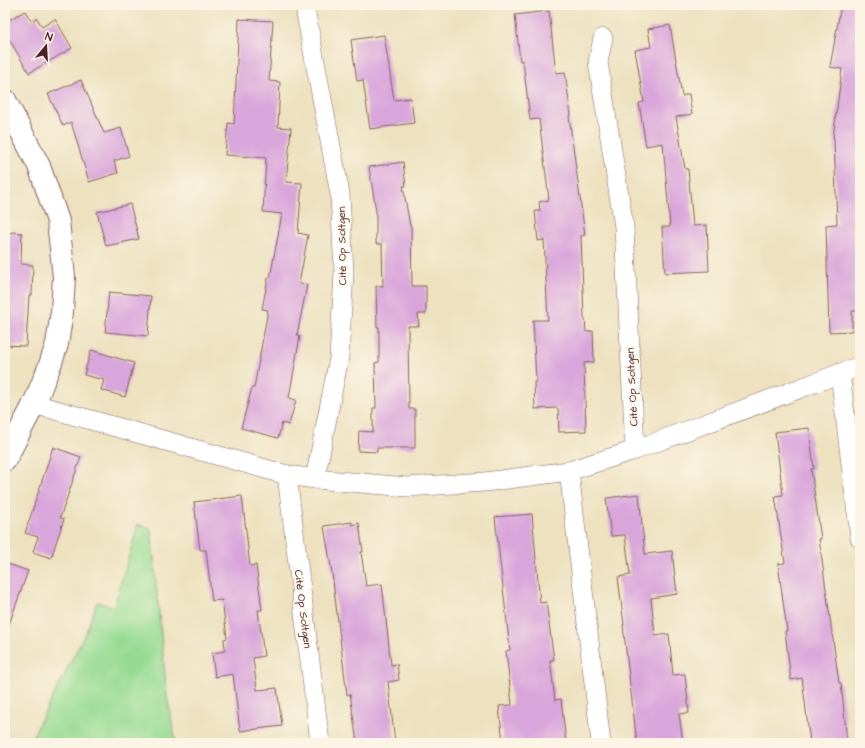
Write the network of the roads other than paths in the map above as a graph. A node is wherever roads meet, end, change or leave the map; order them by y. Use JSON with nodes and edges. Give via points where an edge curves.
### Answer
{"nodes":[{"id":1,"x":306,"y":14,"type":"dead end"},
{"id":2,"x":603,"y":38,"type":"dead end"},
{"id":3,"x":5,"y":100,"type":"edge"},
{"id":4,"x":860,"y":366,"type":"edge"},
{"id":5,"x":840,"y":373,"type":"junction"},
{"id":6,"x":34,"y":404,"type":"junction"},
{"id":7,"x":636,"y":450,"type":"junction"},
{"id":8,"x":5,"y":460,"type":"edge"},
{"id":9,"x":569,"y":471,"type":"junction"},
{"id":10,"x":287,"y":475,"type":"junction"},
{"id":11,"x":315,"y":479,"type":"junction"},
{"id":12,"x":860,"y":538,"type":"edge"},
{"id":13,"x":320,"y":743,"type":"edge"},
{"id":14,"x":601,"y":743,"type":"edge"}],
"edges":[{"from":1,"to":11,"type":"street","name":"Cité Op Soltgen","via":[[340,194],[344,273],[339,358]]},
{"from":2,"to":7,"type":"street","name":"Cité Op Soltgen","via":[[598,62],[624,227]]},
{"from":3,"to":6,"type":"main road","via":[[39,166],[58,221],[64,277],[57,344]]},
{"from":4,"to":5,"type":"street"},
{"from":5,"to":7,"type":"street"},
{"from":5,"to":12,"type":"street"},
{"from":6,"to":8,"type":"main road"},
{"from":6,"to":10,"type":"street"},
{"from":7,"to":9,"type":"street"},
{"from":9,"to":11,"type":"street","via":[[485,482],[408,487]]},
{"from":9,"to":14,"type":"street"},
{"from":10,"to":11,"type":"street"},
{"from":10,"to":13,"type":"street","name":"Cité Op Soltgen"}]}
